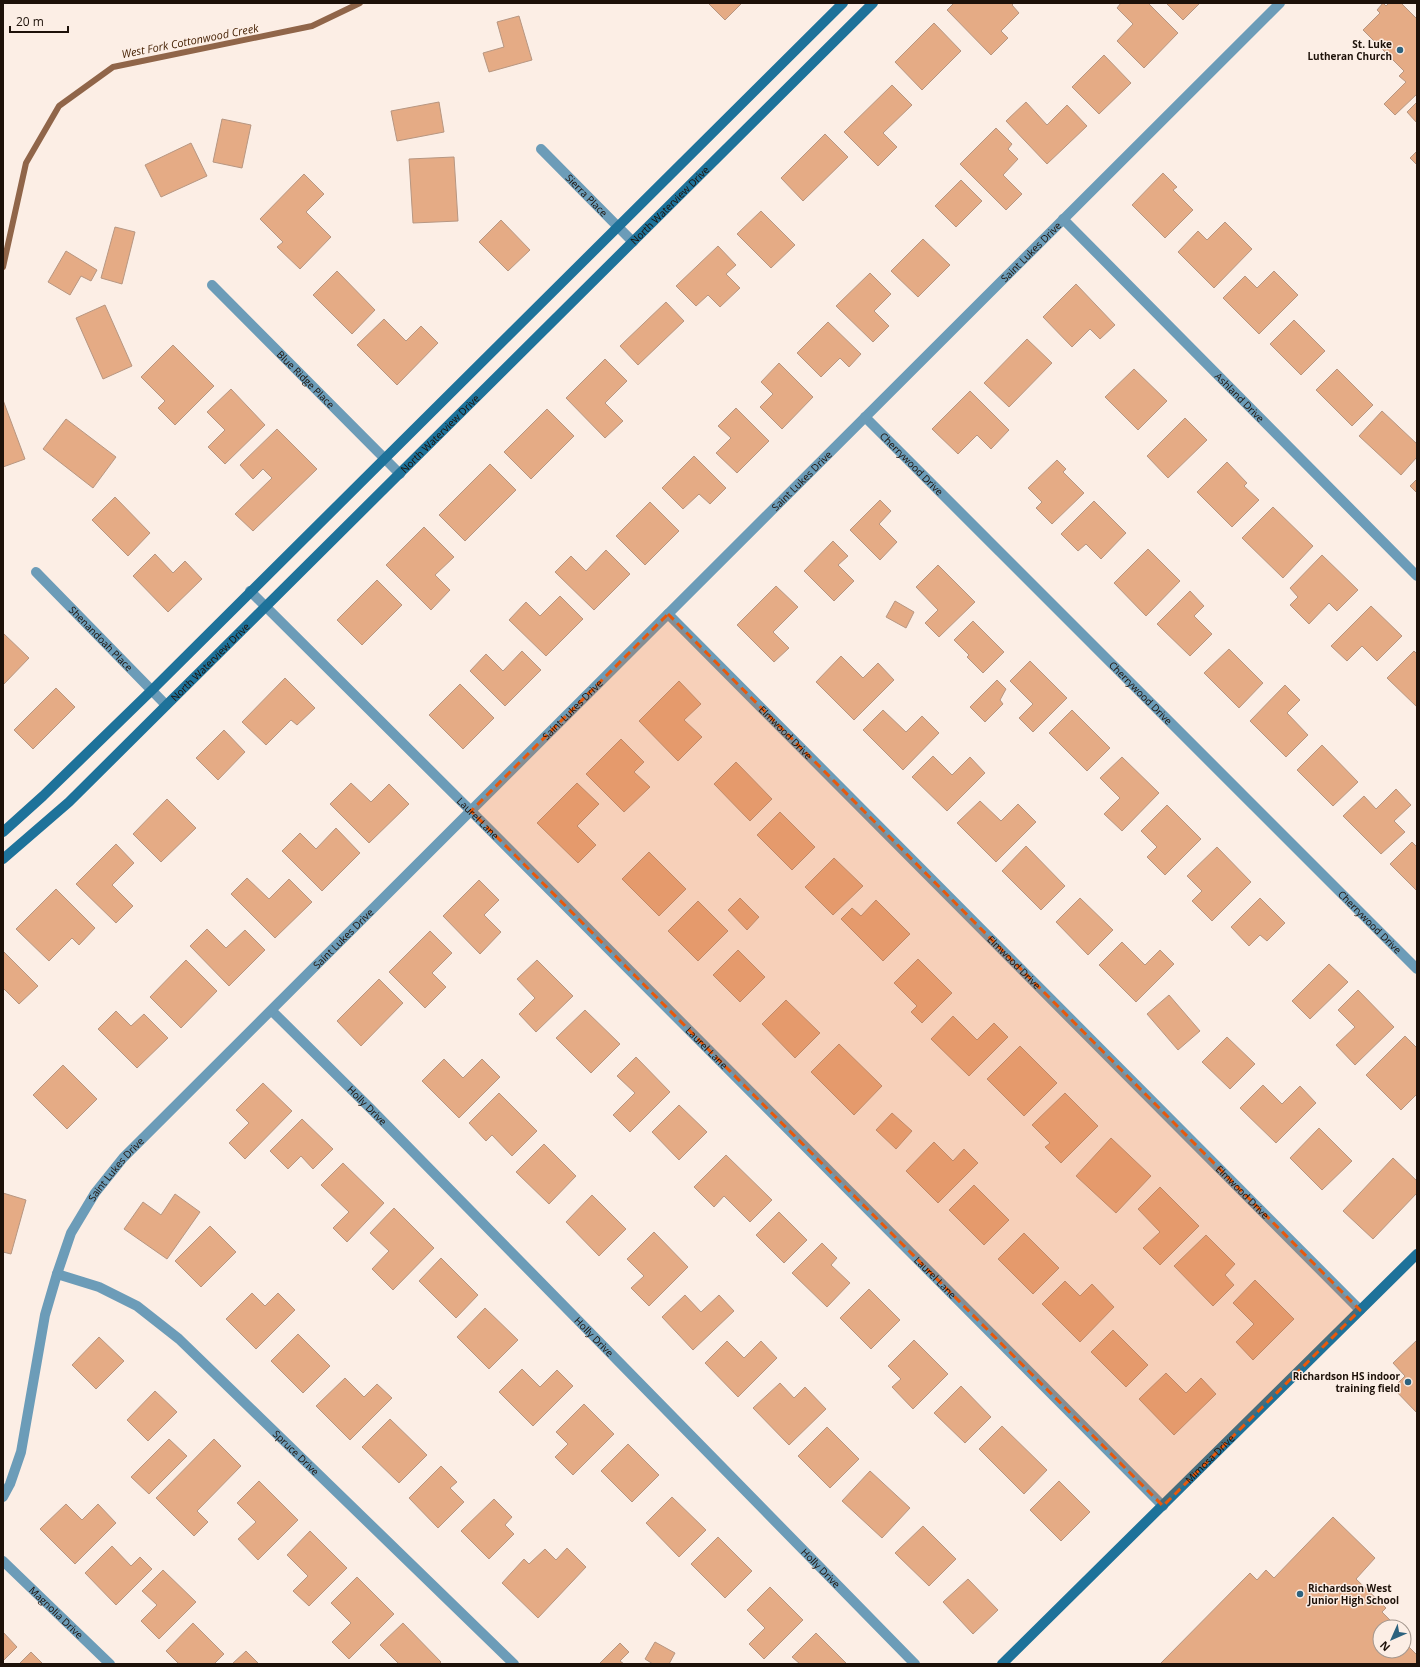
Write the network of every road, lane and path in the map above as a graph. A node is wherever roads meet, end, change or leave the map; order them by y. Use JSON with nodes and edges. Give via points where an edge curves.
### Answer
{"nodes":[{"id":1,"x":843,"y":3,"type":"edge"},
{"id":2,"x":873,"y":3,"type":"edge"},
{"id":3,"x":1280,"y":3,"type":"edge"},
{"id":4,"x":541,"y":149,"type":"dead end"},
{"id":5,"x":1063,"y":219,"type":"junction"},
{"id":6,"x":618,"y":227,"type":"junction"},
{"id":7,"x":633,"y":242,"type":"junction"},
{"id":8,"x":212,"y":284,"type":"dead end"},
{"id":9,"x":865,"y":417,"type":"junction"},
{"id":10,"x":384,"y":458,"type":"junction"},
{"id":11,"x":400,"y":474,"type":"junction"},
{"id":12,"x":36,"y":572,"type":"dead end"},
{"id":13,"x":1417,"y":576,"type":"edge"},
{"id":14,"x":250,"y":591,"type":"junction"},
{"id":15,"x":266,"y":607,"type":"junction"},
{"id":16,"x":668,"y":614,"type":"junction"},
{"id":17,"x":152,"y":690,"type":"junction"},
{"id":18,"x":166,"y":704,"type":"junction"},
{"id":19,"x":471,"y":811,"type":"junction"},
{"id":20,"x":3,"y":832,"type":"edge"},
{"id":21,"x":3,"y":859,"type":"edge"},
{"id":22,"x":1417,"y":969,"type":"edge"},
{"id":23,"x":272,"y":1011,"type":"junction"},
{"id":24,"x":1417,"y":1254,"type":"edge"},
{"id":25,"x":57,"y":1274,"type":"junction"},
{"id":26,"x":1360,"y":1310,"type":"junction"},
{"id":27,"x":3,"y":1497,"type":"edge"},
{"id":28,"x":1163,"y":1506,"type":"junction"},
{"id":29,"x":3,"y":1561,"type":"edge"},
{"id":30,"x":110,"y":1664,"type":"edge"},
{"id":31,"x":514,"y":1664,"type":"edge"},
{"id":32,"x":915,"y":1664,"type":"edge"},
{"id":33,"x":1002,"y":1664,"type":"edge"}],
"edges":[{"from":1,"to":6,"type":"street","name":"North Waterview Drive"},
{"from":2,"to":7,"type":"street","name":"North Waterview Drive"},
{"from":3,"to":5,"type":"street","name":"Saint Lukes Drive"},
{"from":4,"to":6,"type":"street","name":"Sierra Place"},
{"from":5,"to":9,"type":"street","name":"Saint Lukes Drive"},
{"from":5,"to":13,"type":"street","name":"Ashland Drive"},
{"from":6,"to":7,"type":"street","name":"Sierra Place"},
{"from":6,"to":10,"type":"street","name":"North Waterview Drive"},
{"from":7,"to":11,"type":"street","name":"North Waterview Drive"},
{"from":8,"to":10,"type":"street","name":"Blue Ridge Place"},
{"from":9,"to":16,"type":"street","name":"Saint Lukes Drive"},
{"from":9,"to":22,"type":"street","name":"Cherrywood Drive"},
{"from":10,"to":11,"type":"street","name":"Blue Ridge Place"},
{"from":10,"to":14,"type":"street","name":"North Waterview Drive"},
{"from":11,"to":15,"type":"street","name":"North Waterview Drive"},
{"from":12,"to":17,"type":"street","name":"Shenandoah Place"},
{"from":14,"to":15,"type":"street","name":"Laurel Lane"},
{"from":14,"to":17,"type":"street","name":"North Waterview Drive"},
{"from":15,"to":18,"type":"street","name":"North Waterview Drive"},
{"from":15,"to":19,"type":"street","name":"Laurel Lane"},
{"from":16,"to":19,"type":"street","name":"Saint Lukes Drive"},
{"from":16,"to":26,"type":"street","name":"Elmwood Drive"},
{"from":17,"to":18,"type":"street","name":"Shenandoah Place"},
{"from":17,"to":20,"type":"street","name":"North Waterview Drive","via":[[44,796]]},
{"from":18,"to":21,"type":"street","name":"North Waterview Drive","via":[[69,802]]},
{"from":19,"to":23,"type":"street","name":"Saint Lukes Drive"},
{"from":19,"to":28,"type":"street","name":"Laurel Lane"},
{"from":23,"to":25,"type":"street","name":"Saint Lukes Drive","via":[[123,1158],[95,1193],[71,1233]]},
{"from":23,"to":32,"type":"street","name":"Holly Drive"},
{"from":24,"to":26,"type":"street","name":"Mimosa Drive"},
{"from":25,"to":27,"type":"street","name":"Saint Lukes Drive","via":[[45,1315],[22,1452]]},
{"from":25,"to":31,"type":"street","name":"Spruce Drive","via":[[99,1287],[137,1306],[179,1339]]},
{"from":26,"to":28,"type":"street","name":"Mimosa Drive"},
{"from":28,"to":33,"type":"street","name":"Mimosa Drive"},
{"from":29,"to":30,"type":"street","name":"Magnolia Drive"}]}
